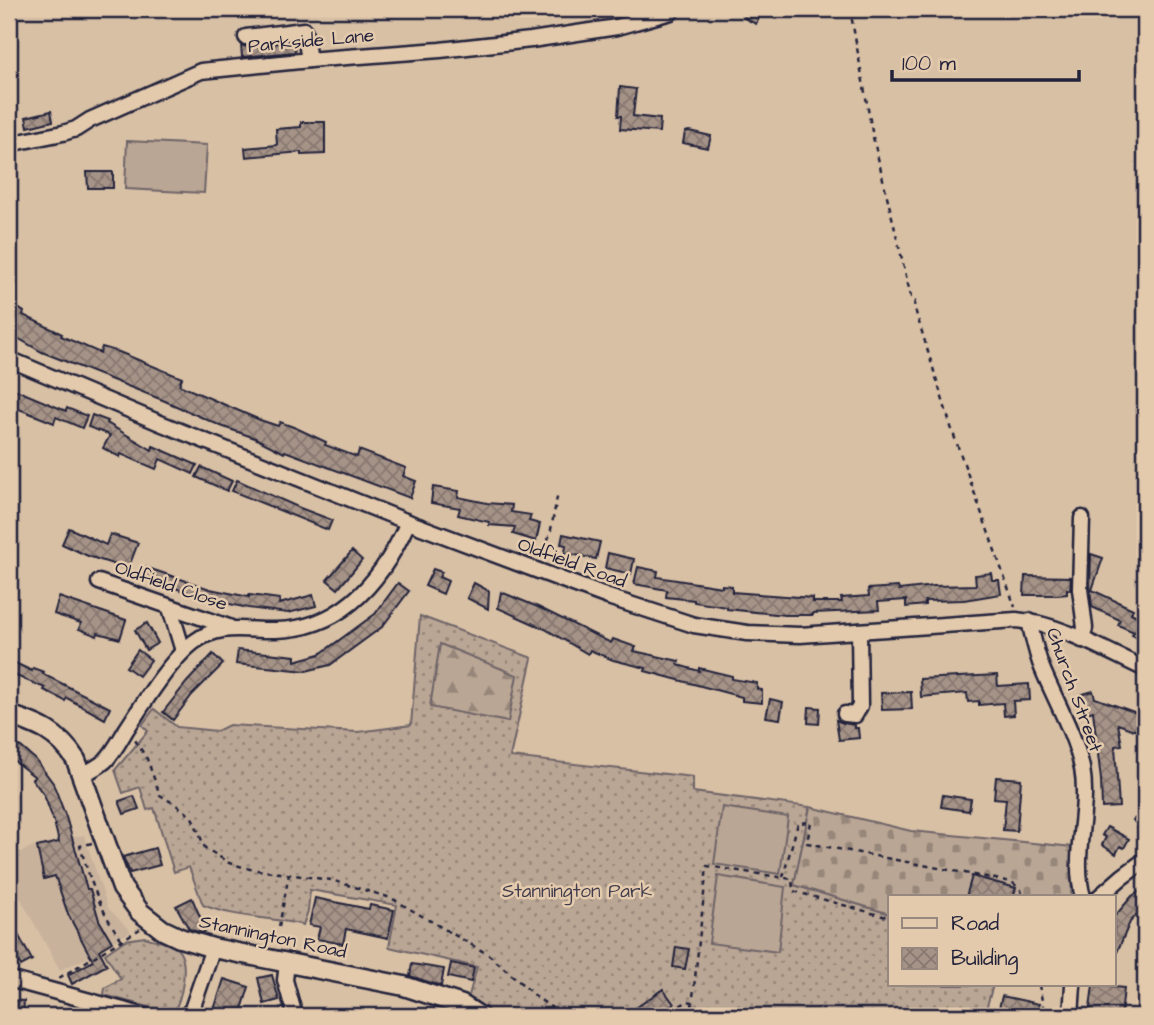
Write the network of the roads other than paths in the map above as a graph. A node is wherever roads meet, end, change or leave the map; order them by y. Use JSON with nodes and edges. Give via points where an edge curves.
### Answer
{"nodes":[{"id":1,"x":671,"y":12,"type":"dead end"},
{"id":2,"x":246,"y":37,"type":"dead end"},
{"id":3,"x":309,"y":60,"type":"junction"},
{"id":4,"x":9,"y":144,"type":"edge"},
{"id":5,"x":9,"y":359,"type":"edge"},
{"id":6,"x":1082,"y":518,"type":"dead end"},
{"id":7,"x":408,"y":522,"type":"junction"},
{"id":8,"x":99,"y":582,"type":"dead end"},
{"id":9,"x":170,"y":608,"type":"junction"},
{"id":10,"x":1022,"y":621,"type":"junction"},
{"id":11,"x":229,"y":627,"type":"junction"},
{"id":12,"x":859,"y":631,"type":"junction"},
{"id":13,"x":1082,"y":640,"type":"junction"},
{"id":14,"x":183,"y":651,"type":"junction"},
{"id":15,"x":1145,"y":669,"type":"edge"},
{"id":16,"x":845,"y":714,"type":"dead end"},
{"id":17,"x":9,"y":715,"type":"edge"},
{"id":18,"x":82,"y":775,"type":"junction"},
{"id":19,"x":1145,"y":860,"type":"edge"},
{"id":20,"x":1083,"y":895,"type":"edge"},
{"id":21,"x":1102,"y":895,"type":"edge"},
{"id":22,"x":213,"y":948,"type":"junction"},
{"id":23,"x":287,"y":963,"type":"junction"},
{"id":24,"x":9,"y":979,"type":"edge"},
{"id":25,"x":1073,"y":986,"type":"edge"},
{"id":26,"x":145,"y":1016,"type":"edge"},
{"id":27,"x":186,"y":1016,"type":"edge"},
{"id":28,"x":295,"y":1016,"type":"edge"},
{"id":29,"x":479,"y":1016,"type":"edge"},
{"id":30,"x":1071,"y":1016,"type":"edge"}],
"edges":[{"from":1,"to":3,"type":"street","name":"Parkside Lane","via":[[617,27],[531,40]]},
{"from":2,"to":3,"type":"street","via":[[304,30]]},
{"from":3,"to":4,"type":"street","name":"Parkside Lane","via":[[201,71],[76,129]]},
{"from":5,"to":7,"type":"street","name":"Oldfield Road"},
{"from":6,"to":13,"type":"street"},
{"from":7,"to":11,"type":"street","via":[[384,567],[347,607],[325,621],[275,630]]},
{"from":7,"to":12,"type":"street","name":"Oldfield Road","via":[[694,625],[800,635]]},
{"from":8,"to":9,"type":"street","name":"Oldfield Close"},
{"from":9,"to":11,"type":"street","name":"Oldfield Close"},
{"from":9,"to":14,"type":"street"},
{"from":10,"to":12,"type":"street","name":"Oldfield Road"},
{"from":10,"to":13,"type":"street","name":"Oldfield Road"},
{"from":10,"to":20,"type":"street","name":"Church Street","via":[[1082,768]]},
{"from":11,"to":14,"type":"street","via":[[213,631]]},
{"from":12,"to":16,"type":"street","via":[[860,706],[855,715]]},
{"from":13,"to":15,"type":"street","name":"Oldfield Road"},
{"from":14,"to":18,"type":"street","via":[[105,760]]},
{"from":17,"to":18,"type":"main road","name":"Stannington Road","via":[[42,726],[55,736],[67,746]]},
{"from":18,"to":22,"type":"main road","name":"Stannington Road","via":[[122,888],[139,912],[180,938]]},
{"from":19,"to":21,"type":"street"},
{"from":22,"to":23,"type":"main road","name":"Stannington Road"},
{"from":22,"to":27,"type":"street"},
{"from":23,"to":28,"type":"street","via":[[285,980]]},
{"from":23,"to":29,"type":"main road","name":"Stannington Road","via":[[404,986],[462,1005]]},
{"from":24,"to":26,"type":"street"},
{"from":25,"to":30,"type":"street"}]}
